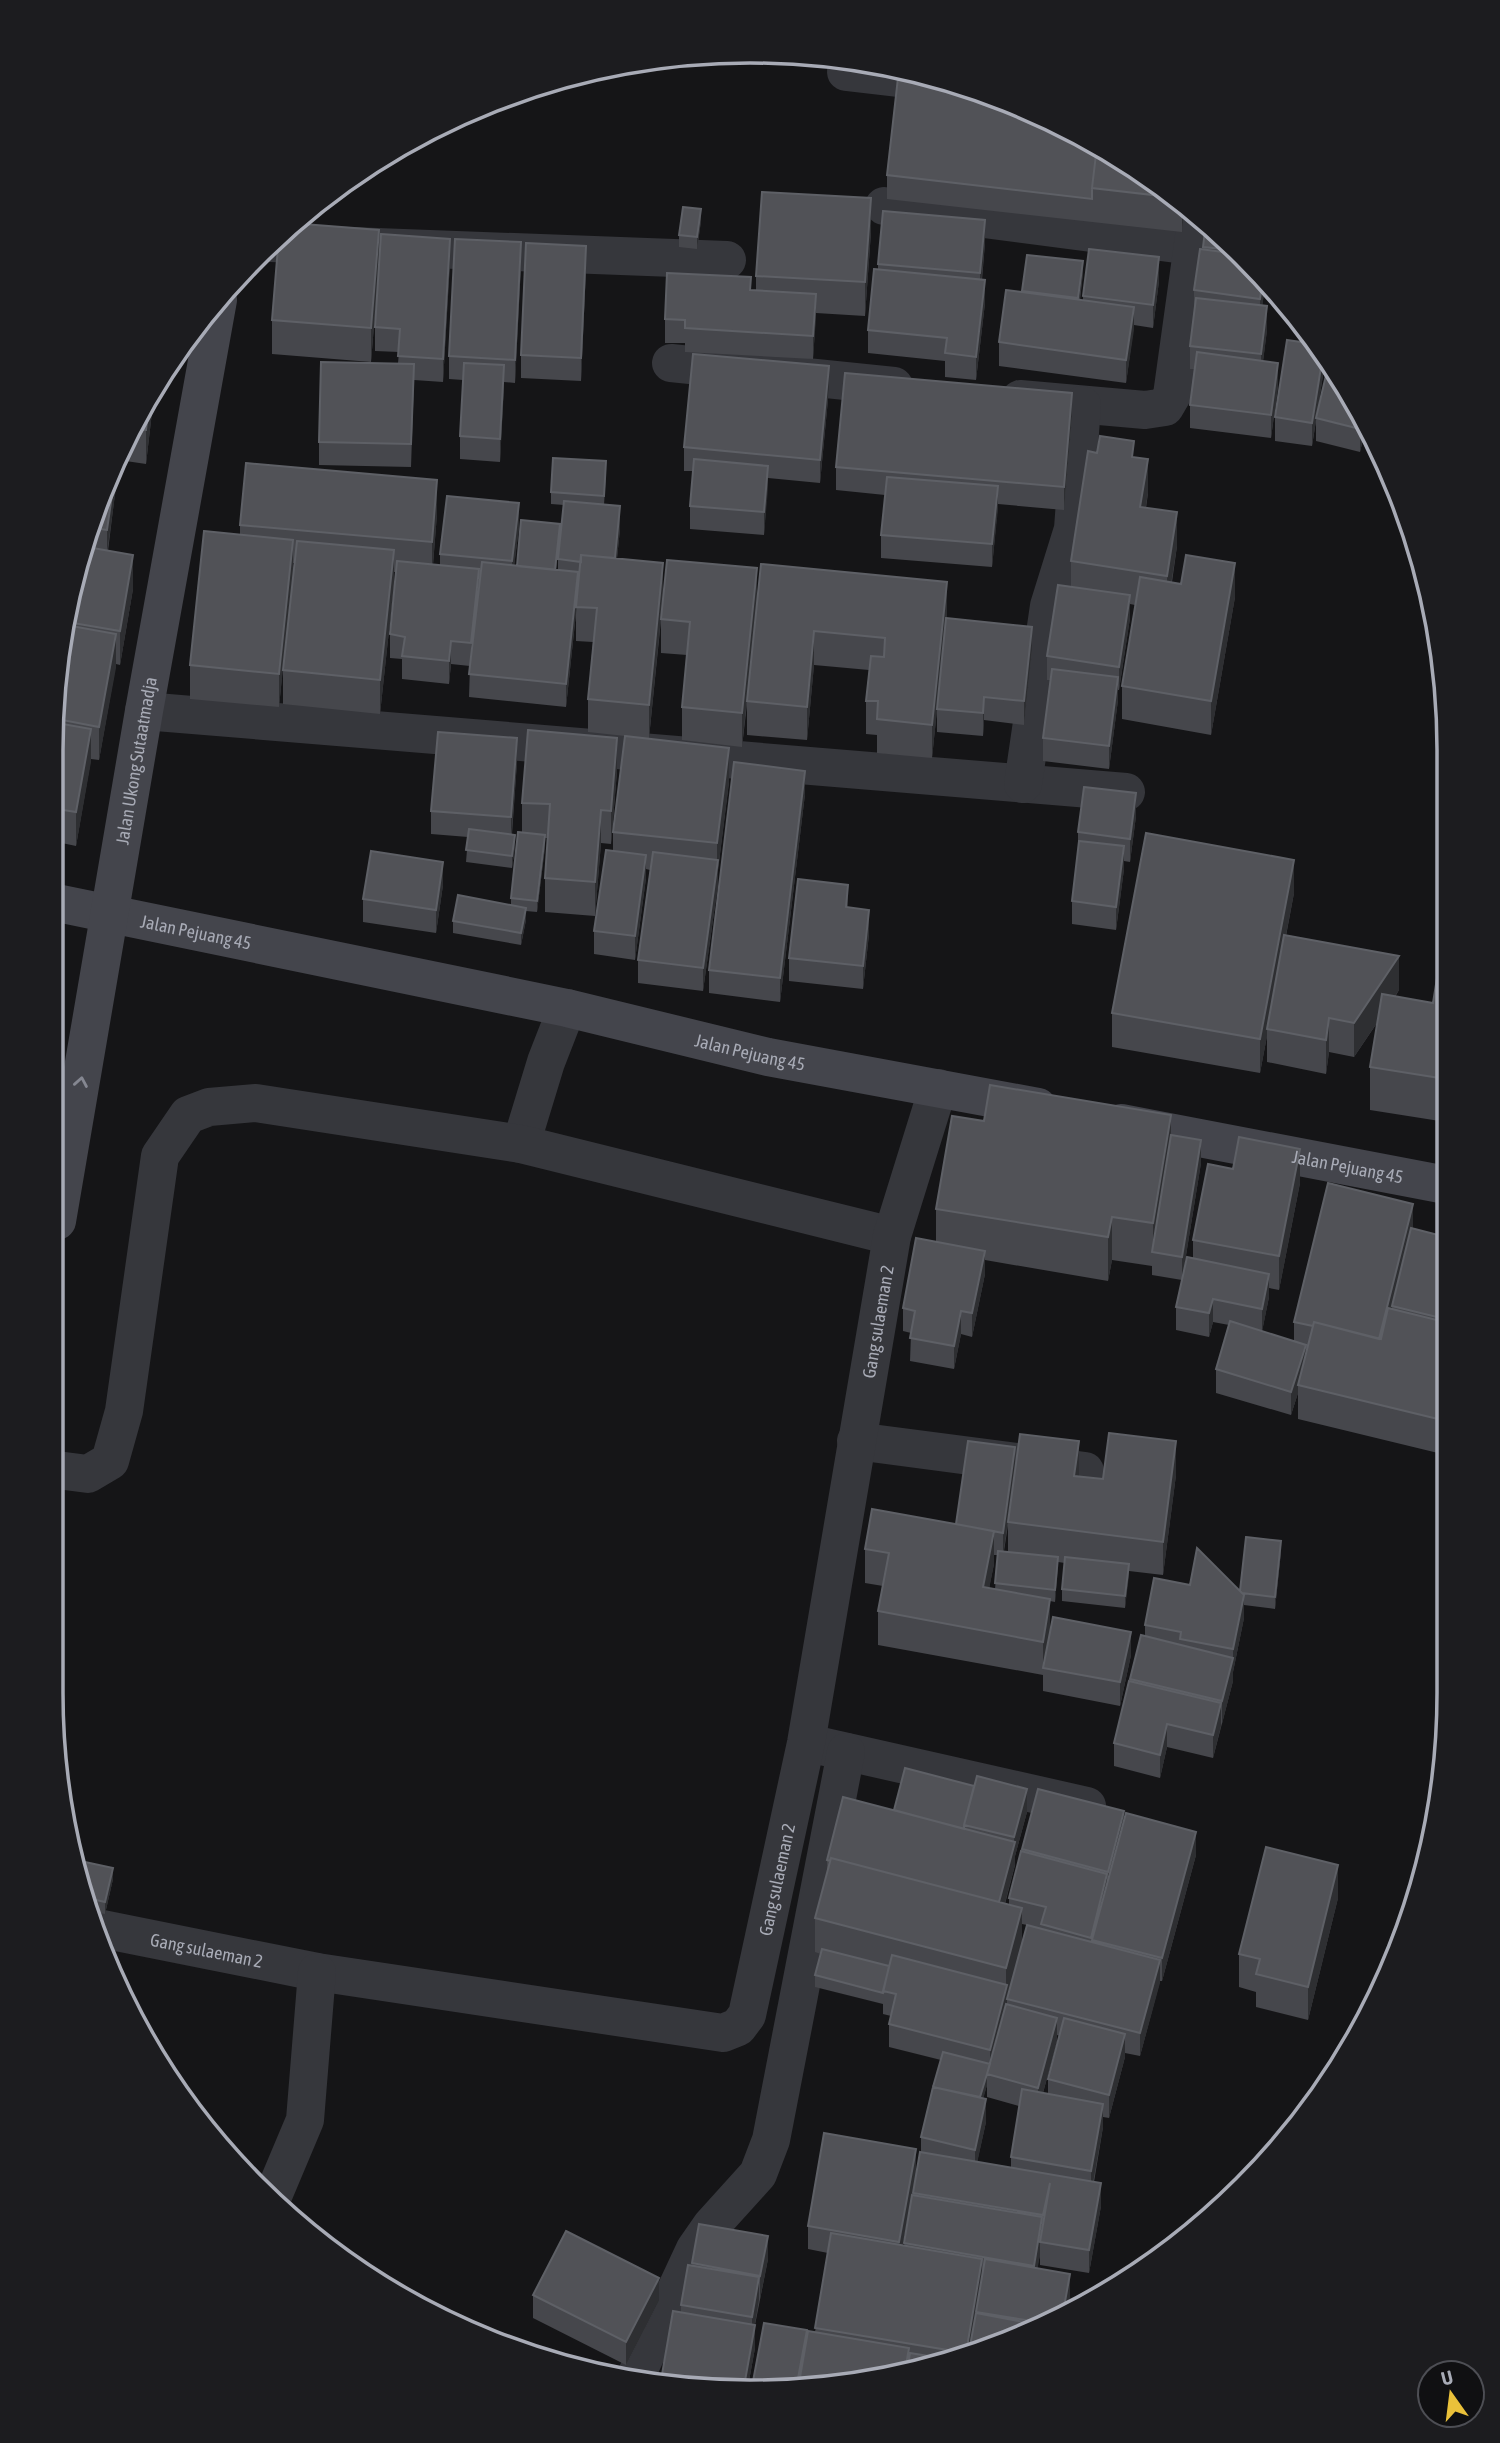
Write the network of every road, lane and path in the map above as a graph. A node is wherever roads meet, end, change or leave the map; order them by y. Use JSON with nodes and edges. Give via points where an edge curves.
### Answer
{"nodes":[{"id":1,"x":846,"y":72,"type":"dead end"},
{"id":2,"x":888,"y":77,"type":"edge"},
{"id":3,"x":884,"y":206,"type":"dead end"},
{"id":4,"x":1194,"y":230,"type":"edge"},
{"id":5,"x":286,"y":244,"type":"edge"},
{"id":6,"x":727,"y":260,"type":"dead end"},
{"id":7,"x":214,"y":320,"type":"edge"},
{"id":8,"x":671,"y":363,"type":"dead end"},
{"id":9,"x":932,"y":390,"type":"edge"},
{"id":10,"x":986,"y":395,"type":"edge"},
{"id":11,"x":1082,"y":405,"type":"junction"},
{"id":12,"x":144,"y":711,"type":"junction"},
{"id":13,"x":1023,"y":784,"type":"junction"},
{"id":14,"x":1126,"y":792,"type":"edge"},
{"id":15,"x":63,"y":904,"type":"edge"},
{"id":16,"x":110,"y":914,"type":"junction"},
{"id":17,"x":567,"y":1008,"type":"junction"},
{"id":18,"x":938,"y":1088,"type":"junction"},
{"id":19,"x":521,"y":1144,"type":"junction"},
{"id":20,"x":1437,"y":1183,"type":"edge"},
{"id":21,"x":63,"y":1186,"type":"edge"},
{"id":22,"x":892,"y":1236,"type":"junction"},
{"id":23,"x":856,"y":1441,"type":"junction"},
{"id":24,"x":63,"y":1470,"type":"edge"},
{"id":25,"x":1085,"y":1471,"type":"dead end"},
{"id":26,"x":806,"y":1743,"type":"junction"},
{"id":27,"x":846,"y":1752,"type":"junction"},
{"id":28,"x":1114,"y":1812,"type":"edge"},
{"id":29,"x":105,"y":1930,"type":"edge"},
{"id":30,"x":317,"y":1972,"type":"junction"},
{"id":31,"x":276,"y":2190,"type":"edge"},
{"id":32,"x":639,"y":2371,"type":"edge"}],
"edges":[{"from":1,"to":2,"type":"street"},
{"from":3,"to":4,"type":"street"},
{"from":4,"to":11,"type":"street","via":[[1172,395],[1165,407]]},
{"from":5,"to":6,"type":"street"},
{"from":7,"to":12,"type":"street","name":"Jalan Ukong Sutaatmadja"},
{"from":8,"to":9,"type":"street"},
{"from":10,"to":11,"type":"street"},
{"from":11,"to":13,"type":"street","via":[[1073,529],[1049,606]]},
{"from":12,"to":13,"type":"street"},
{"from":12,"to":16,"type":"street","name":"Jalan Ukong Sutaatmadja"},
{"from":13,"to":14,"type":"street"},
{"from":15,"to":16,"type":"street","name":"Jalan Pejuang 45"},
{"from":16,"to":17,"type":"street","name":"Jalan Pejuang 45"},
{"from":21,"to":16,"type":"street","name":"Jalan Ukong Sutaatmadja","one_way":true},
{"from":17,"to":18,"type":"street","name":"Jalan Pejuang 45","via":[[768,1057]]},
{"from":17,"to":19,"type":"street"},
{"from":18,"to":20,"type":"street","name":"Jalan Pejuang 45"},
{"from":18,"to":22,"type":"street","name":"Gang sulaeman 2"},
{"from":19,"to":22,"type":"street"},
{"from":19,"to":24,"type":"street","via":[[257,1103],[209,1107],[188,1115],[160,1156],[124,1411],[110,1461],[88,1474]]},
{"from":22,"to":23,"type":"street","name":"Gang sulaeman 2"},
{"from":23,"to":25,"type":"street"},
{"from":23,"to":26,"type":"street","name":"Gang sulaeman 2"},
{"from":26,"to":27,"type":"street"},
{"from":26,"to":30,"type":"street","name":"Gang sulaeman 2","via":[[747,2015],[738,2027],[723,2033]]},
{"from":27,"to":28,"type":"street"},
{"from":27,"to":32,"type":"street","via":[[771,2140],[758,2174],[695,2249]]},
{"from":29,"to":30,"type":"street","name":"Gang sulaeman 2"},
{"from":30,"to":31,"type":"street","via":[[306,2120]]}]}
